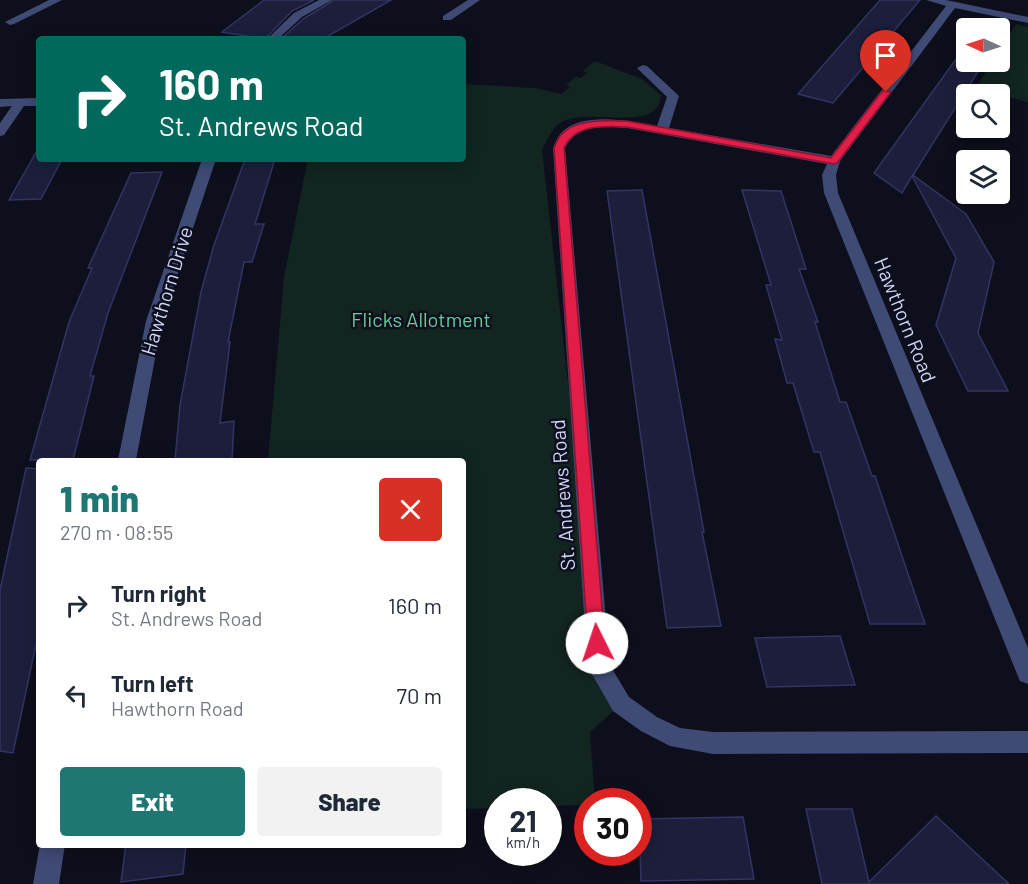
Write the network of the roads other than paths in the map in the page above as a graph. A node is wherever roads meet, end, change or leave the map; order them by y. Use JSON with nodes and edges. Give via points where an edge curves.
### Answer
{"nodes":[{"id":1,"x":57,"y":0,"type":"edge"},
{"id":2,"x":327,"y":0,"type":"edge"},
{"id":3,"x":475,"y":0,"type":"edge"},
{"id":4,"x":931,"y":0,"type":"edge"},
{"id":5,"x":952,"y":5,"type":"junction"},
{"id":6,"x":447,"y":18,"type":"dead end"},
{"id":7,"x":1028,"y":21,"type":"edge"},
{"id":8,"x":10,"y":22,"type":"dead end"},
{"id":9,"x":275,"y":36,"type":"edge"},
{"id":10,"x":643,"y":68,"type":"dead end"},
{"id":11,"x":36,"y":102,"type":"edge"},
{"id":12,"x":0,"y":103,"type":"edge"},
{"id":13,"x":20,"y":103,"type":"junction"},
{"id":14,"x":662,"y":130,"type":"junction"},
{"id":15,"x":0,"y":132,"type":"edge"},
{"id":16,"x":834,"y":161,"type":"junction"},
{"id":17,"x":208,"y":162,"type":"edge"},
{"id":18,"x":127,"y":458,"type":"edge"},
{"id":19,"x":1028,"y":674,"type":"edge"},
{"id":20,"x":1028,"y":742,"type":"edge"},
{"id":21,"x":52,"y":848,"type":"edge"},
{"id":22,"x":46,"y":884,"type":"edge"}],
"edges":[{"from":1,"to":8,"type":"street"},
{"from":2,"to":9,"type":"street","via":[[298,15]]},
{"from":3,"to":6,"type":"street"},
{"from":4,"to":5,"type":"street"},
{"from":5,"to":7,"type":"street"},
{"from":5,"to":16,"type":"street"},
{"from":10,"to":14,"type":"street","via":[[673,96]]},
{"from":11,"to":13,"type":"street"},
{"from":12,"to":13,"type":"street"},
{"from":13,"to":15,"type":"street"},
{"from":14,"to":16,"type":"street","name":"St. Andrews Road"},
{"from":14,"to":20,"type":"street","name":"St. Andrews Road","via":[[615,124],[581,127],[565,136],[559,148],[597,643],[603,674],[621,704],[678,738],[713,743]]},
{"from":16,"to":19,"type":"street","name":"Hawthorn Road","via":[[829,175],[831,193]]},
{"from":17,"to":18,"type":"street","name":"Hawthorn Drive","via":[[154,321]]},
{"from":21,"to":22,"type":"street"}]}
